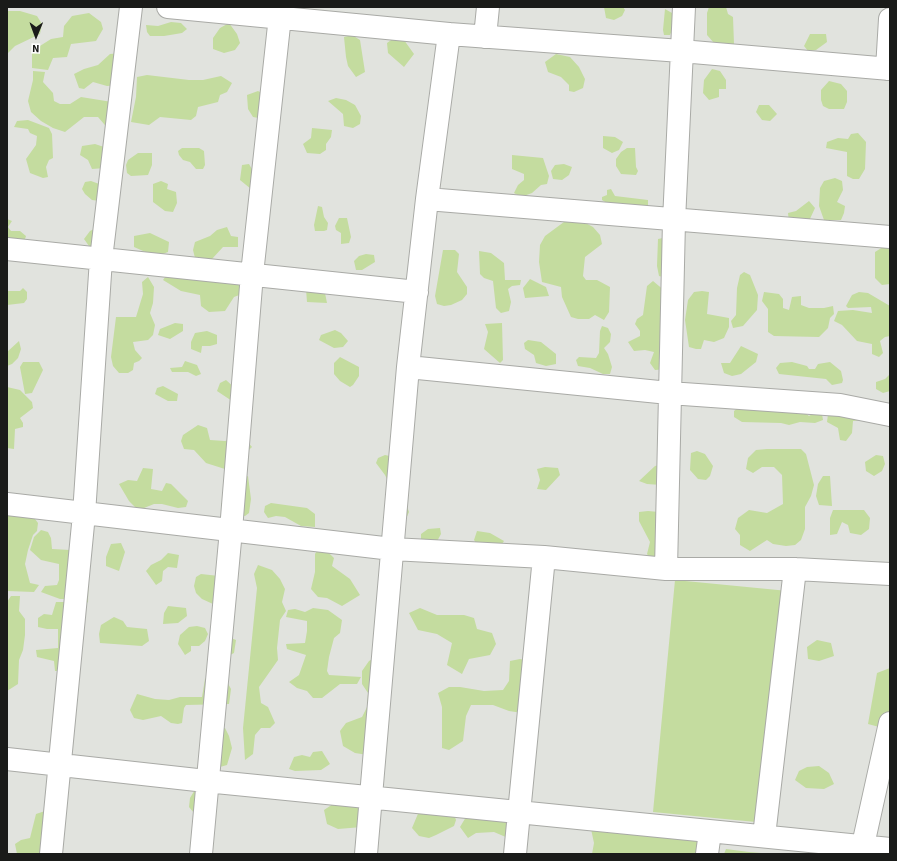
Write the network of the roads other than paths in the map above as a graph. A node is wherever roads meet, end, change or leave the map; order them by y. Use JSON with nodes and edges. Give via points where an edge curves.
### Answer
{"nodes":[{"id":1,"x":131,"y":7,"type":"edge"},
{"id":2,"x":168,"y":7,"type":"edge"},
{"id":3,"x":488,"y":7,"type":"edge"},
{"id":4,"x":684,"y":7,"type":"edge"},
{"id":5,"x":281,"y":12,"type":"edge"},
{"id":6,"x":890,"y":19,"type":"edge"},
{"id":7,"x":449,"y":34,"type":"junction"},
{"id":8,"x":485,"y":37,"type":"junction"},
{"id":9,"x":681,"y":51,"type":"junction"},
{"id":10,"x":888,"y":69,"type":"edge"},
{"id":11,"x":427,"y":199,"type":"junction"},
{"id":12,"x":674,"y":221,"type":"junction"},
{"id":13,"x":890,"y":237,"type":"edge"},
{"id":14,"x":7,"y":249,"type":"edge"},
{"id":15,"x":101,"y":259,"type":"junction"},
{"id":16,"x":252,"y":274,"type":"junction"},
{"id":17,"x":417,"y":292,"type":"junction"},
{"id":18,"x":408,"y":367,"type":"junction"},
{"id":19,"x":669,"y":394,"type":"junction"},
{"id":20,"x":890,"y":415,"type":"edge"},
{"id":21,"x":7,"y":504,"type":"edge"},
{"id":22,"x":84,"y":514,"type":"junction"},
{"id":23,"x":231,"y":530,"type":"junction"},
{"id":24,"x":392,"y":548,"type":"junction"},
{"id":25,"x":544,"y":557,"type":"junction"},
{"id":26,"x":666,"y":569,"type":"junction"},
{"id":27,"x":795,"y":569,"type":"junction"},
{"id":28,"x":890,"y":574,"type":"edge"},
{"id":29,"x":890,"y":724,"type":"edge"},
{"id":30,"x":7,"y":759,"type":"edge"},
{"id":31,"x":59,"y":764,"type":"junction"},
{"id":32,"x":206,"y":781,"type":"junction"},
{"id":33,"x":370,"y":797,"type":"junction"},
{"id":34,"x":519,"y":811,"type":"junction"},
{"id":35,"x":710,"y":832,"type":"junction"},
{"id":36,"x":764,"y":836,"type":"junction"},
{"id":37,"x":890,"y":849,"type":"edge"},
{"id":38,"x":861,"y":850,"type":"edge"},
{"id":39,"x":51,"y":854,"type":"edge"},
{"id":40,"x":201,"y":854,"type":"edge"},
{"id":41,"x":366,"y":854,"type":"edge"},
{"id":42,"x":515,"y":854,"type":"edge"},
{"id":43,"x":707,"y":854,"type":"edge"}],
"edges":[{"from":1,"to":15,"type":"street"},
{"from":2,"to":5,"type":"street"},
{"from":3,"to":8,"type":"street"},
{"from":4,"to":9,"type":"street"},
{"from":5,"to":7,"type":"street"},
{"from":5,"to":16,"type":"street"},
{"from":6,"to":10,"type":"street"},
{"from":7,"to":8,"type":"street"},
{"from":7,"to":11,"type":"street"},
{"from":8,"to":9,"type":"street"},
{"from":9,"to":10,"type":"street"},
{"from":9,"to":12,"type":"street"},
{"from":11,"to":12,"type":"street"},
{"from":11,"to":17,"type":"street"},
{"from":12,"to":13,"type":"street"},
{"from":12,"to":19,"type":"street"},
{"from":14,"to":15,"type":"street"},
{"from":15,"to":16,"type":"street"},
{"from":15,"to":22,"type":"street"},
{"from":16,"to":17,"type":"street"},
{"from":16,"to":23,"type":"street"},
{"from":17,"to":18,"type":"street"},
{"from":18,"to":19,"type":"street"},
{"from":18,"to":24,"type":"street"},
{"from":19,"to":20,"type":"street","via":[[840,405]]},
{"from":19,"to":26,"type":"street"},
{"from":21,"to":22,"type":"street"},
{"from":22,"to":23,"type":"street"},
{"from":22,"to":31,"type":"street"},
{"from":23,"to":24,"type":"street"},
{"from":23,"to":32,"type":"street"},
{"from":24,"to":25,"type":"street"},
{"from":24,"to":33,"type":"street"},
{"from":25,"to":26,"type":"street"},
{"from":25,"to":34,"type":"street"},
{"from":26,"to":27,"type":"street"},
{"from":27,"to":28,"type":"street"},
{"from":27,"to":36,"type":"street"},
{"from":29,"to":38,"type":"street"},
{"from":30,"to":31,"type":"street"},
{"from":31,"to":32,"type":"street"},
{"from":31,"to":39,"type":"street"},
{"from":32,"to":33,"type":"street"},
{"from":32,"to":40,"type":"street"},
{"from":33,"to":34,"type":"street"},
{"from":33,"to":41,"type":"street"},
{"from":34,"to":35,"type":"street"},
{"from":34,"to":42,"type":"street"},
{"from":35,"to":36,"type":"street"},
{"from":35,"to":43,"type":"street"},
{"from":36,"to":38,"type":"street"},
{"from":37,"to":38,"type":"street"}]}
